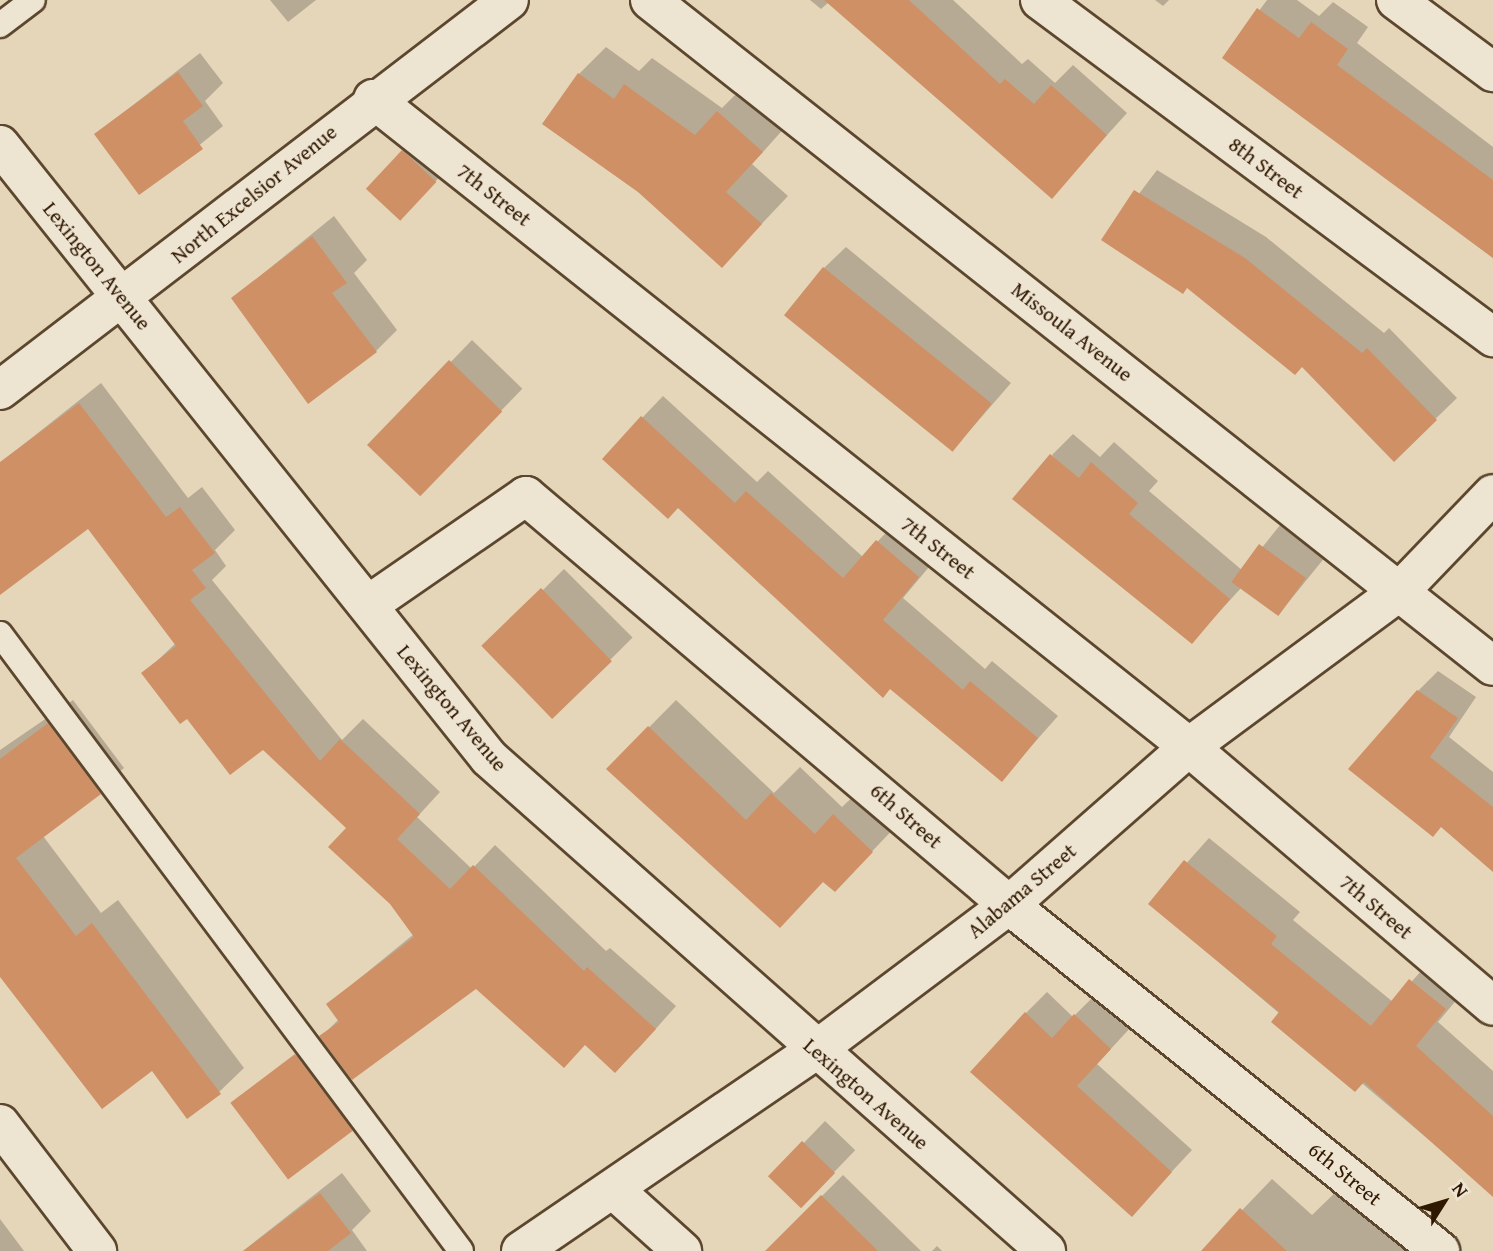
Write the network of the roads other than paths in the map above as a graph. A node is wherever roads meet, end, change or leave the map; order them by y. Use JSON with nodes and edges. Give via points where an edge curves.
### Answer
{"nodes":[{"id":1,"x":33,"y":0,"type":"edge"},
{"id":2,"x":509,"y":0,"type":"edge"},
{"id":3,"x":650,"y":0,"type":"edge"},
{"id":4,"x":1040,"y":0,"type":"edge"},
{"id":5,"x":1396,"y":0,"type":"edge"},
{"id":6,"x":0,"y":26,"type":"edge"},
{"id":7,"x":1493,"y":72,"type":"edge"},
{"id":8,"x":373,"y":99,"type":"junction"},
{"id":9,"x":0,"y":145,"type":"edge"},
{"id":10,"x":124,"y":298,"type":"junction"},
{"id":11,"x":1493,"y":337,"type":"edge"},
{"id":12,"x":0,"y":390,"type":"edge"},
{"id":13,"x":1493,"y":494,"type":"edge"},
{"id":14,"x":1400,"y":590,"type":"junction"},
{"id":15,"x":368,"y":605,"type":"junction"},
{"id":16,"x":0,"y":634,"type":"edge"},
{"id":17,"x":1493,"y":666,"type":"edge"},
{"id":18,"x":1189,"y":747,"type":"junction"},
{"id":19,"x":1009,"y":905,"type":"junction"},
{"id":20,"x":1493,"y":1006,"type":"edge"},
{"id":21,"x":816,"y":1050,"type":"junction"},
{"id":22,"x":0,"y":1124,"type":"edge"},
{"id":23,"x":613,"y":1188,"type":"junction"},
{"id":24,"x":97,"y":1251,"type":"edge"},
{"id":25,"x":461,"y":1251,"type":"edge"},
{"id":26,"x":522,"y":1251,"type":"edge"},
{"id":27,"x":682,"y":1251,"type":"edge"},
{"id":28,"x":1046,"y":1251,"type":"edge"},
{"id":29,"x":1440,"y":1251,"type":"edge"}],
"edges":[{"from":1,"to":6,"type":"lane"},
{"from":2,"to":8,"type":"street","name":"North Excelsior Avenue"},
{"from":3,"to":14,"type":"street","name":"Missoula Avenue"},
{"from":4,"to":11,"type":"street","name":"8th Street"},
{"from":5,"to":7,"type":"street"},
{"from":8,"to":10,"type":"street","name":"North Excelsior Avenue"},
{"from":8,"to":18,"type":"street","name":"7th Street"},
{"from":9,"to":10,"type":"street","name":"Lexington Avenue"},
{"from":10,"to":12,"type":"street","name":"North Excelsior Avenue"},
{"from":10,"to":15,"type":"street","name":"Lexington Avenue"},
{"from":13,"to":14,"type":"street","name":"Alabama Street"},
{"from":14,"to":17,"type":"street","name":"Missoula Avenue"},
{"from":14,"to":18,"type":"street","name":"Alabama Street"},
{"from":15,"to":19,"type":"street","name":"6th Street","via":[[526,496]]},
{"from":15,"to":21,"type":"street","name":"Lexington Avenue","via":[[489,758]]},
{"from":16,"to":25,"type":"lane"},
{"from":18,"to":19,"type":"street","name":"Alabama Street"},
{"from":18,"to":20,"type":"street","name":"7th Street"},
{"from":19,"to":21,"type":"street","name":"Alabama Street"},
{"from":19,"to":29,"type":"street","name":"6th Street"},
{"from":21,"to":23,"type":"street","name":"Alabama Street"},
{"from":21,"to":28,"type":"street","name":"Lexington Avenue"},
{"from":22,"to":24,"type":"street"},
{"from":23,"to":26,"type":"street","name":"Alabama Street"},
{"from":23,"to":27,"type":"street"}]}
